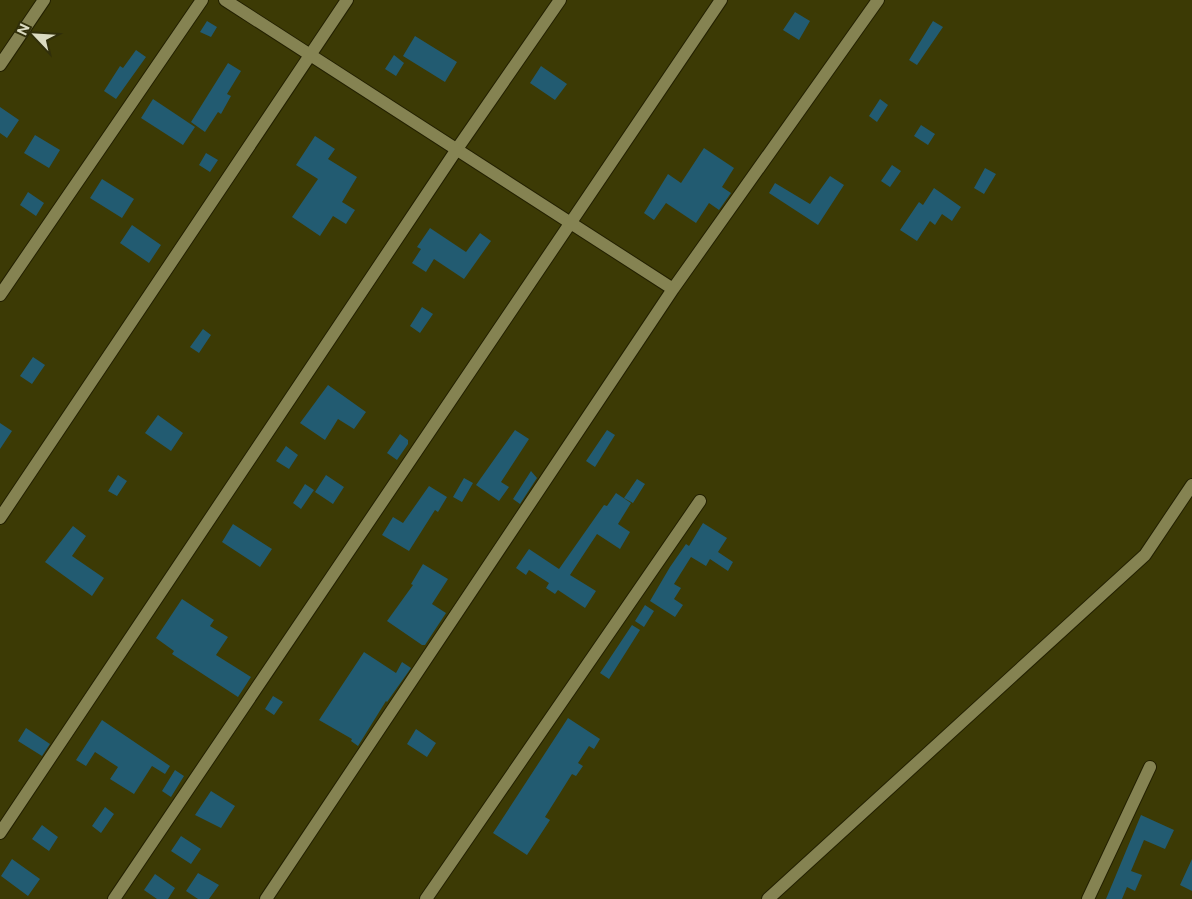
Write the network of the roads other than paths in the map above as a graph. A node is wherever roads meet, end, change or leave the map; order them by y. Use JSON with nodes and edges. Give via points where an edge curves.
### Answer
{"nodes":[{"id":1,"x":44,"y":0,"type":"edge"},
{"id":2,"x":202,"y":0,"type":"edge"},
{"id":3,"x":226,"y":0,"type":"edge"},
{"id":4,"x":347,"y":0,"type":"edge"},
{"id":5,"x":560,"y":0,"type":"edge"},
{"id":6,"x":721,"y":0,"type":"edge"},
{"id":7,"x":878,"y":0,"type":"edge"},
{"id":8,"x":310,"y":55,"type":"junction"},
{"id":9,"x":0,"y":66,"type":"edge"},
{"id":10,"x":457,"y":149,"type":"junction"},
{"id":11,"x":570,"y":222,"type":"junction"},
{"id":12,"x":673,"y":289,"type":"junction"},
{"id":13,"x":0,"y":295,"type":"edge"},
{"id":14,"x":1192,"y":485,"type":"edge"},
{"id":15,"x":700,"y":501,"type":"dead end"},
{"id":16,"x":0,"y":518,"type":"edge"},
{"id":17,"x":1150,"y":768,"type":"dead end"},
{"id":18,"x":0,"y":832,"type":"edge"},
{"id":19,"x":114,"y":899,"type":"edge"},
{"id":20,"x":266,"y":899,"type":"edge"},
{"id":21,"x":426,"y":899,"type":"edge"},
{"id":22,"x":768,"y":899,"type":"edge"},
{"id":23,"x":1088,"y":899,"type":"edge"}],
"edges":[{"from":1,"to":9,"type":"street"},
{"from":2,"to":13,"type":"street"},
{"from":3,"to":8,"type":"street"},
{"from":4,"to":8,"type":"street"},
{"from":5,"to":10,"type":"street"},
{"from":6,"to":11,"type":"street"},
{"from":7,"to":12,"type":"street"},
{"from":8,"to":10,"type":"street"},
{"from":8,"to":16,"type":"street"},
{"from":10,"to":11,"type":"street"},
{"from":10,"to":18,"type":"street"},
{"from":11,"to":12,"type":"street"},
{"from":11,"to":19,"type":"street"},
{"from":12,"to":20,"type":"street"},
{"from":14,"to":22,"type":"street","via":[[1145,555]]},
{"from":15,"to":21,"type":"street"},
{"from":17,"to":23,"type":"street"}]}
